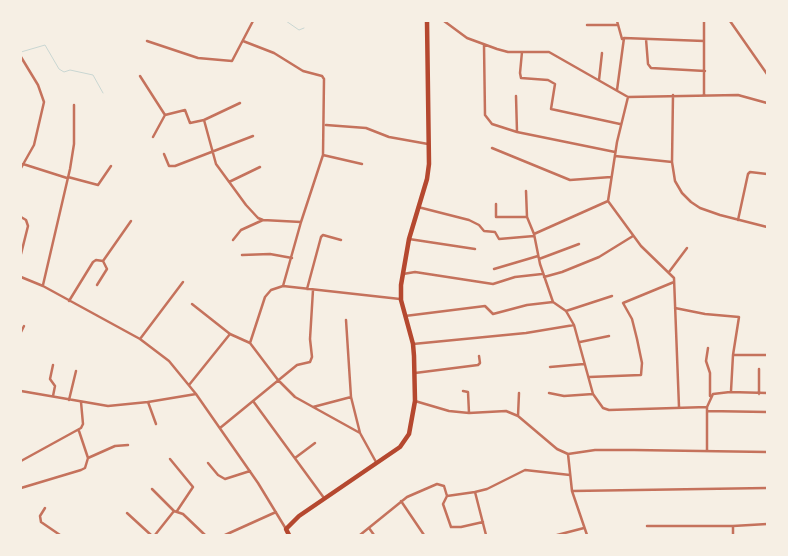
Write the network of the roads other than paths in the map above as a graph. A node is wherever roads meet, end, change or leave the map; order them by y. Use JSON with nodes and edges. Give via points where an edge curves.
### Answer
{"nodes":[{"id":1,"x":253,"y":21,"type":"edge"},
{"id":2,"x":427,"y":21,"type":"edge"},
{"id":3,"x":444,"y":21,"type":"edge"},
{"id":4,"x":704,"y":21,"type":"edge"},
{"id":5,"x":730,"y":21,"type":"edge"},
{"id":6,"x":617,"y":23,"type":"edge"},
{"id":7,"x":587,"y":24,"type":"dead end"},
{"id":8,"x":622,"y":39,"type":"junction"},
{"id":9,"x":646,"y":39,"type":"junction"},
{"id":10,"x":147,"y":41,"type":"dead end"},
{"id":11,"x":243,"y":41,"type":"junction"},
{"id":12,"x":704,"y":41,"type":"junction"},
{"id":13,"x":484,"y":45,"type":"junction"},
{"id":14,"x":522,"y":52,"type":"junction"},
{"id":15,"x":602,"y":53,"type":"dead end"},
{"id":16,"x":21,"y":57,"type":"edge"},
{"id":17,"x":705,"y":71,"type":"junction"},
{"id":18,"x":767,"y":74,"type":"edge"},
{"id":19,"x":140,"y":76,"type":"dead end"},
{"id":20,"x":599,"y":80,"type":"junction"},
{"id":21,"x":617,"y":91,"type":"junction"},
{"id":22,"x":673,"y":95,"type":"junction"},
{"id":23,"x":704,"y":95,"type":"junction"},
{"id":24,"x":516,"y":96,"type":"dead end"},
{"id":25,"x":628,"y":96,"type":"junction"},
{"id":26,"x":240,"y":103,"type":"dead end"},
{"id":27,"x":767,"y":103,"type":"edge"},
{"id":28,"x":74,"y":105,"type":"dead end"},
{"id":29,"x":165,"y":115,"type":"junction"},
{"id":30,"x":204,"y":120,"type":"junction"},
{"id":31,"x":620,"y":124,"type":"junction"},
{"id":32,"x":325,"y":125,"type":"junction"},
{"id":33,"x":517,"y":132,"type":"junction"},
{"id":34,"x":153,"y":136,"type":"dead end"},
{"id":35,"x":253,"y":136,"type":"dead end"},
{"id":36,"x":429,"y":144,"type":"junction"},
{"id":37,"x":492,"y":148,"type":"dead end"},
{"id":38,"x":211,"y":151,"type":"junction"},
{"id":39,"x":164,"y":154,"type":"dead end"},
{"id":40,"x":323,"y":154,"type":"junction"},
{"id":41,"x":615,"y":154,"type":"junction"},
{"id":42,"x":672,"y":162,"type":"junction"},
{"id":43,"x":362,"y":164,"type":"dead end"},
{"id":44,"x":22,"y":166,"type":"edge"},
{"id":45,"x":111,"y":166,"type":"dead end"},
{"id":46,"x":260,"y":167,"type":"dead end"},
{"id":47,"x":767,"y":174,"type":"edge"},
{"id":48,"x":612,"y":177,"type":"junction"},
{"id":49,"x":68,"y":178,"type":"junction"},
{"id":50,"x":229,"y":182,"type":"junction"},
{"id":51,"x":526,"y":190,"type":"dead end"},
{"id":52,"x":608,"y":201,"type":"junction"},
{"id":53,"x":496,"y":204,"type":"dead end"},
{"id":54,"x":418,"y":207,"type":"junction"},
{"id":55,"x":21,"y":217,"type":"edge"},
{"id":56,"x":528,"y":217,"type":"junction"},
{"id":57,"x":131,"y":220,"type":"dead end"},
{"id":58,"x":263,"y":220,"type":"junction"},
{"id":59,"x":738,"y":220,"type":"junction"},
{"id":60,"x":300,"y":222,"type":"junction"},
{"id":61,"x":767,"y":227,"type":"edge"},
{"id":62,"x":534,"y":235,"type":"junction"},
{"id":63,"x":633,"y":236,"type":"junction"},
{"id":64,"x":409,"y":239,"type":"junction"},
{"id":65,"x":233,"y":240,"type":"dead end"},
{"id":66,"x":341,"y":240,"type":"dead end"},
{"id":67,"x":580,"y":244,"type":"dead end"},
{"id":68,"x":687,"y":248,"type":"dead end"},
{"id":69,"x":475,"y":249,"type":"dead end"},
{"id":70,"x":21,"y":254,"type":"edge"},
{"id":71,"x":242,"y":255,"type":"dead end"},
{"id":72,"x":538,"y":257,"type":"junction"},
{"id":73,"x":292,"y":258,"type":"junction"},
{"id":74,"x":103,"y":261,"type":"junction"},
{"id":75,"x":494,"y":269,"type":"dead end"},
{"id":76,"x":669,"y":272,"type":"junction"},
{"id":77,"x":401,"y":274,"type":"junction"},
{"id":78,"x":544,"y":276,"type":"junction"},
{"id":79,"x":21,"y":278,"type":"edge"},
{"id":80,"x":182,"y":282,"type":"dead end"},
{"id":81,"x":674,"y":282,"type":"junction"},
{"id":82,"x":97,"y":285,"type":"dead end"},
{"id":83,"x":43,"y":286,"type":"junction"},
{"id":84,"x":283,"y":286,"type":"junction"},
{"id":85,"x":307,"y":289,"type":"junction"},
{"id":86,"x":313,"y":290,"type":"junction"},
{"id":87,"x":612,"y":296,"type":"dead end"},
{"id":88,"x":401,"y":300,"type":"junction"},
{"id":89,"x":68,"y":301,"type":"junction"},
{"id":90,"x":553,"y":302,"type":"junction"},
{"id":91,"x":192,"y":304,"type":"dead end"},
{"id":92,"x":675,"y":308,"type":"junction"},
{"id":93,"x":566,"y":311,"type":"junction"},
{"id":94,"x":404,"y":316,"type":"junction"},
{"id":95,"x":346,"y":320,"type":"dead end"},
{"id":96,"x":574,"y":325,"type":"junction"},
{"id":97,"x":24,"y":326,"type":"dead end"},
{"id":98,"x":21,"y":332,"type":"edge"},
{"id":99,"x":230,"y":334,"type":"junction"},
{"id":100,"x":609,"y":336,"type":"dead end"},
{"id":101,"x":140,"y":340,"type":"junction"},
{"id":102,"x":580,"y":342,"type":"junction"},
{"id":103,"x":250,"y":343,"type":"junction"},
{"id":104,"x":413,"y":344,"type":"junction"},
{"id":105,"x":708,"y":348,"type":"dead end"},
{"id":106,"x":733,"y":355,"type":"junction"},
{"id":107,"x":767,"y":355,"type":"edge"},
{"id":108,"x":479,"y":356,"type":"dead end"},
{"id":109,"x":584,"y":364,"type":"junction"},
{"id":110,"x":53,"y":365,"type":"dead end"},
{"id":111,"x":550,"y":366,"type":"dead end"},
{"id":112,"x":759,"y":369,"type":"dead end"},
{"id":113,"x":76,"y":371,"type":"dead end"},
{"id":114,"x":415,"y":373,"type":"junction"},
{"id":115,"x":588,"y":377,"type":"junction"},
{"id":116,"x":278,"y":380,"type":"junction"},
{"id":117,"x":189,"y":385,"type":"junction"},
{"id":118,"x":21,"y":391,"type":"edge"},
{"id":119,"x":463,"y":391,"type":"dead end"},
{"id":120,"x":730,"y":392,"type":"junction"},
{"id":121,"x":519,"y":393,"type":"dead end"},
{"id":122,"x":767,"y":393,"type":"edge"},
{"id":123,"x":196,"y":394,"type":"junction"},
{"id":124,"x":549,"y":394,"type":"dead end"},
{"id":125,"x":593,"y":394,"type":"junction"},
{"id":126,"x":758,"y":394,"type":"junction"},
{"id":127,"x":53,"y":396,"type":"junction"},
{"id":128,"x":352,"y":397,"type":"junction"},
{"id":129,"x":710,"y":398,"type":"junction"},
{"id":130,"x":69,"y":400,"type":"junction"},
{"id":131,"x":252,"y":400,"type":"junction"},
{"id":132,"x":415,"y":401,"type":"junction"},
{"id":133,"x":81,"y":402,"type":"junction"},
{"id":134,"x":148,"y":402,"type":"junction"},
{"id":135,"x":311,"y":407,"type":"junction"},
{"id":136,"x":707,"y":407,"type":"junction"},
{"id":137,"x":679,"y":408,"type":"junction"},
{"id":138,"x":707,"y":411,"type":"junction"},
{"id":139,"x":767,"y":412,"type":"edge"},
{"id":140,"x":469,"y":413,"type":"junction"},
{"id":141,"x":518,"y":416,"type":"junction"},
{"id":142,"x":156,"y":424,"type":"dead end"},
{"id":143,"x":220,"y":428,"type":"junction"},
{"id":144,"x":79,"y":430,"type":"junction"},
{"id":145,"x":360,"y":433,"type":"junction"},
{"id":146,"x":315,"y":443,"type":"dead end"},
{"id":147,"x":128,"y":445,"type":"dead end"},
{"id":148,"x":707,"y":451,"type":"junction"},
{"id":149,"x":767,"y":452,"type":"edge"},
{"id":150,"x":568,"y":454,"type":"junction"},
{"id":151,"x":88,"y":458,"type":"junction"},
{"id":152,"x":295,"y":458,"type":"junction"},
{"id":153,"x":170,"y":459,"type":"dead end"},
{"id":154,"x":21,"y":461,"type":"edge"},
{"id":155,"x":208,"y":463,"type":"dead end"},
{"id":156,"x":377,"y":463,"type":"junction"},
{"id":157,"x":250,"y":472,"type":"junction"},
{"id":158,"x":570,"y":474,"type":"junction"},
{"id":159,"x":21,"y":488,"type":"edge"},
{"id":160,"x":767,"y":488,"type":"edge"},
{"id":161,"x":152,"y":489,"type":"dead end"},
{"id":162,"x":572,"y":491,"type":"junction"},
{"id":163,"x":475,"y":492,"type":"junction"},
{"id":164,"x":448,"y":496,"type":"junction"},
{"id":165,"x":324,"y":498,"type":"junction"},
{"id":166,"x":401,"y":501,"type":"junction"},
{"id":167,"x":45,"y":508,"type":"dead end"},
{"id":168,"x":175,"y":512,"type":"junction"},
{"id":169,"x":276,"y":512,"type":"junction"},
{"id":170,"x":127,"y":513,"type":"dead end"},
{"id":171,"x":483,"y":522,"type":"junction"},
{"id":172,"x":767,"y":524,"type":"edge"},
{"id":173,"x":647,"y":526,"type":"dead end"},
{"id":174,"x":733,"y":526,"type":"junction"},
{"id":175,"x":369,"y":528,"type":"junction"},
{"id":176,"x":584,"y":528,"type":"junction"},
{"id":177,"x":286,"y":529,"type":"junction"},
{"id":178,"x":60,"y":535,"type":"edge"},
{"id":179,"x":151,"y":535,"type":"edge"},
{"id":180,"x":155,"y":535,"type":"edge"},
{"id":181,"x":205,"y":535,"type":"edge"},
{"id":182,"x":225,"y":535,"type":"edge"},
{"id":183,"x":289,"y":535,"type":"edge"},
{"id":184,"x":360,"y":535,"type":"edge"},
{"id":185,"x":374,"y":535,"type":"edge"},
{"id":186,"x":424,"y":535,"type":"edge"},
{"id":187,"x":486,"y":535,"type":"edge"},
{"id":188,"x":557,"y":535,"type":"edge"},
{"id":189,"x":587,"y":535,"type":"edge"},
{"id":190,"x":733,"y":535,"type":"edge"}],
"edges":[{"from":1,"to":11,"type":"street"},
{"from":2,"to":36,"type":"main road"},
{"from":3,"to":13,"type":"street","via":[[463,36]]},
{"from":4,"to":12,"type":"street"},
{"from":5,"to":18,"type":"street"},
{"from":6,"to":7,"type":"street"},
{"from":6,"to":8,"type":"street"},
{"from":8,"to":9,"type":"street"},
{"from":8,"to":21,"type":"street"},
{"from":9,"to":12,"type":"street"},
{"from":9,"to":17,"type":"street","via":[[651,68]]},
{"from":10,"to":11,"type":"street","via":[[198,58],[227,62],[234,60]]},
{"from":11,"to":32,"type":"street","via":[[274,53],[303,71],[324,77]]},
{"from":12,"to":17,"type":"street"},
{"from":13,"to":14,"type":"street","via":[[502,51]]},
{"from":13,"to":33,"type":"street","via":[[485,115],[492,124]]},
{"from":14,"to":20,"type":"street","via":[[549,52]]},
{"from":14,"to":31,"type":"street","via":[[521,78],[548,80],[555,84],[551,109]]},
{"from":15,"to":20,"type":"street"},
{"from":16,"to":44,"type":"street","via":[[44,102],[34,145]]},
{"from":17,"to":23,"type":"street"},
{"from":19,"to":29,"type":"street"},
{"from":20,"to":21,"type":"street"},
{"from":21,"to":25,"type":"street"},
{"from":22,"to":23,"type":"street"},
{"from":22,"to":25,"type":"street"},
{"from":22,"to":42,"type":"street"},
{"from":23,"to":27,"type":"street","via":[[738,95]]},
{"from":24,"to":33,"type":"street"},
{"from":25,"to":31,"type":"street"},
{"from":26,"to":30,"type":"street"},
{"from":28,"to":49,"type":"street","via":[[74,144]]},
{"from":29,"to":30,"type":"street","via":[[185,110],[190,123]]},
{"from":29,"to":34,"type":"street"},
{"from":30,"to":38,"type":"street"},
{"from":31,"to":41,"type":"street"},
{"from":32,"to":36,"type":"street","via":[[358,127]]},
{"from":32,"to":40,"type":"street"},
{"from":33,"to":41,"type":"street"},
{"from":35,"to":38,"type":"street"},
{"from":36,"to":54,"type":"main road","via":[[427,179]]},
{"from":37,"to":48,"type":"street","via":[[570,180]]},
{"from":38,"to":39,"type":"street","via":[[172,167]]},
{"from":38,"to":50,"type":"street"},
{"from":40,"to":43,"type":"street"},
{"from":40,"to":60,"type":"street"},
{"from":41,"to":42,"type":"street"},
{"from":41,"to":48,"type":"street"},
{"from":42,"to":59,"type":"street","via":[[675,181],[691,202]]},
{"from":44,"to":49,"type":"street"},
{"from":45,"to":49,"type":"street","via":[[98,185]]},
{"from":46,"to":50,"type":"street"},
{"from":47,"to":59,"type":"street","via":[[748,174]]},
{"from":48,"to":52,"type":"street"},
{"from":49,"to":83,"type":"street"},
{"from":50,"to":58,"type":"street","via":[[246,205]]},
{"from":51,"to":56,"type":"street"},
{"from":52,"to":62,"type":"street"},
{"from":52,"to":63,"type":"street"},
{"from":53,"to":56,"type":"street","via":[[496,217]]},
{"from":54,"to":62,"type":"street","via":[[480,226],[484,231],[495,232],[499,239]]},
{"from":54,"to":64,"type":"main road"},
{"from":55,"to":70,"type":"street","via":[[28,226]]},
{"from":56,"to":62,"type":"street"},
{"from":57,"to":74,"type":"street"},
{"from":58,"to":60,"type":"street"},
{"from":58,"to":65,"type":"street","via":[[242,230]]},
{"from":59,"to":61,"type":"street"},
{"from":60,"to":73,"type":"street"},
{"from":62,"to":72,"type":"street"},
{"from":63,"to":76,"type":"street"},
{"from":63,"to":78,"type":"street","via":[[599,257]]},
{"from":64,"to":69,"type":"street"},
{"from":64,"to":77,"type":"main road"},
{"from":66,"to":85,"type":"street","via":[[321,237]]},
{"from":67,"to":72,"type":"street"},
{"from":68,"to":76,"type":"street"},
{"from":71,"to":73,"type":"street","via":[[270,254]]},
{"from":72,"to":75,"type":"street"},
{"from":72,"to":78,"type":"street"},
{"from":73,"to":84,"type":"street"},
{"from":74,"to":82,"type":"street","via":[[107,269]]},
{"from":74,"to":89,"type":"street","via":[[93,262]]},
{"from":76,"to":81,"type":"street"},
{"from":77,"to":78,"type":"street","via":[[415,272],[493,284],[515,278]]},
{"from":77,"to":88,"type":"main road"},
{"from":78,"to":90,"type":"street"},
{"from":79,"to":83,"type":"street"},
{"from":80,"to":101,"type":"street"},
{"from":81,"to":92,"type":"street"},
{"from":81,"to":115,"type":"street","via":[[624,303],[637,339],[641,375]]},
{"from":83,"to":89,"type":"street"},
{"from":84,"to":85,"type":"street"},
{"from":84,"to":103,"type":"street","via":[[265,297]]},
{"from":85,"to":86,"type":"street"},
{"from":86,"to":88,"type":"street"},
{"from":86,"to":116,"type":"street","via":[[312,357],[310,362],[296,365]]},
{"from":87,"to":93,"type":"street"},
{"from":88,"to":94,"type":"main road"},
{"from":89,"to":101,"type":"street"},
{"from":90,"to":93,"type":"street"},
{"from":90,"to":94,"type":"street","via":[[493,314],[485,306]]},
{"from":91,"to":99,"type":"street"},
{"from":92,"to":106,"type":"street","via":[[739,317]]},
{"from":92,"to":137,"type":"street"},
{"from":93,"to":96,"type":"street"},
{"from":94,"to":104,"type":"main road"},
{"from":95,"to":128,"type":"street"},
{"from":96,"to":102,"type":"street"},
{"from":96,"to":104,"type":"street"},
{"from":97,"to":98,"type":"street"},
{"from":99,"to":103,"type":"street"},
{"from":99,"to":117,"type":"street"},
{"from":100,"to":102,"type":"street"},
{"from":101,"to":117,"type":"street","via":[[169,361]]},
{"from":102,"to":109,"type":"street"},
{"from":103,"to":116,"type":"street"},
{"from":104,"to":114,"type":"main road"},
{"from":105,"to":129,"type":"street","via":[[706,361],[710,374]]},
{"from":106,"to":107,"type":"street"},
{"from":106,"to":120,"type":"street"},
{"from":108,"to":114,"type":"street","via":[[478,365]]},
{"from":109,"to":111,"type":"street"},
{"from":109,"to":115,"type":"street"},
{"from":110,"to":127,"type":"street","via":[[50,379],[55,386]]},
{"from":112,"to":126,"type":"street"},
{"from":113,"to":130,"type":"street"},
{"from":114,"to":132,"type":"main road"},
{"from":115,"to":125,"type":"street"},
{"from":116,"to":131,"type":"street"},
{"from":116,"to":135,"type":"street","via":[[294,398]]},
{"from":117,"to":123,"type":"street"},
{"from":118,"to":127,"type":"street"},
{"from":119,"to":140,"type":"street","via":[[468,392]]},
{"from":120,"to":126,"type":"street"},
{"from":120,"to":129,"type":"street","via":[[718,392]]},
{"from":121,"to":141,"type":"street"},
{"from":122,"to":126,"type":"street"},
{"from":123,"to":134,"type":"street"},
{"from":123,"to":143,"type":"street"},
{"from":124,"to":125,"type":"street"},
{"from":125,"to":137,"type":"street","via":[[609,410]]},
{"from":127,"to":130,"type":"street"},
{"from":128,"to":135,"type":"street"},
{"from":128,"to":145,"type":"street"},
{"from":129,"to":136,"type":"street"},
{"from":130,"to":133,"type":"street"},
{"from":131,"to":143,"type":"street"},
{"from":131,"to":152,"type":"street"},
{"from":132,"to":140,"type":"street"},
{"from":132,"to":156,"type":"main road","via":[[407,438]]},
{"from":133,"to":134,"type":"street","via":[[116,406]]},
{"from":133,"to":144,"type":"street","via":[[83,426]]},
{"from":134,"to":142,"type":"street"},
{"from":135,"to":145,"type":"street"},
{"from":136,"to":137,"type":"street"},
{"from":136,"to":138,"type":"street"},
{"from":138,"to":139,"type":"street"},
{"from":138,"to":148,"type":"street"},
{"from":140,"to":141,"type":"street","via":[[497,411]]},
{"from":141,"to":150,"type":"street","via":[[557,449]]},
{"from":143,"to":157,"type":"street"},
{"from":144,"to":151,"type":"street"},
{"from":144,"to":154,"type":"street"},
{"from":145,"to":156,"type":"street"},
{"from":146,"to":152,"type":"street"},
{"from":147,"to":151,"type":"street","via":[[115,446]]},
{"from":148,"to":149,"type":"street"},
{"from":148,"to":150,"type":"street","via":[[634,450]]},
{"from":150,"to":158,"type":"street"},
{"from":151,"to":159,"type":"street","via":[[81,470]]},
{"from":152,"to":165,"type":"street"},
{"from":153,"to":168,"type":"street","via":[[193,487]]},
{"from":155,"to":157,"type":"street","via":[[225,479]]},
{"from":156,"to":165,"type":"main road"},
{"from":157,"to":169,"type":"street"},
{"from":158,"to":162,"type":"street"},
{"from":158,"to":163,"type":"street","via":[[525,470]]},
{"from":160,"to":162,"type":"street"},
{"from":161,"to":168,"type":"street"},
{"from":162,"to":176,"type":"street"},
{"from":163,"to":164,"type":"street"},
{"from":163,"to":171,"type":"street"},
{"from":164,"to":166,"type":"street","via":[[444,486],[437,484],[416,491]]},
{"from":164,"to":171,"type":"street","via":[[443,504],[451,527],[461,528]]},
{"from":165,"to":177,"type":"main road"},
{"from":166,"to":175,"type":"street"},
{"from":166,"to":186,"type":"street"},
{"from":167,"to":178,"type":"street","via":[[40,516],[41,522]]},
{"from":168,"to":180,"type":"street"},
{"from":168,"to":181,"type":"street","via":[[183,514]]},
{"from":169,"to":177,"type":"street"},
{"from":169,"to":182,"type":"street"},
{"from":170,"to":179,"type":"street"},
{"from":171,"to":187,"type":"street"},
{"from":172,"to":174,"type":"street"},
{"from":173,"to":174,"type":"street"},
{"from":174,"to":190,"type":"street"},
{"from":175,"to":184,"type":"street"},
{"from":175,"to":185,"type":"street"},
{"from":176,"to":188,"type":"street"},
{"from":176,"to":189,"type":"street"},
{"from":177,"to":183,"type":"main road"}]}
